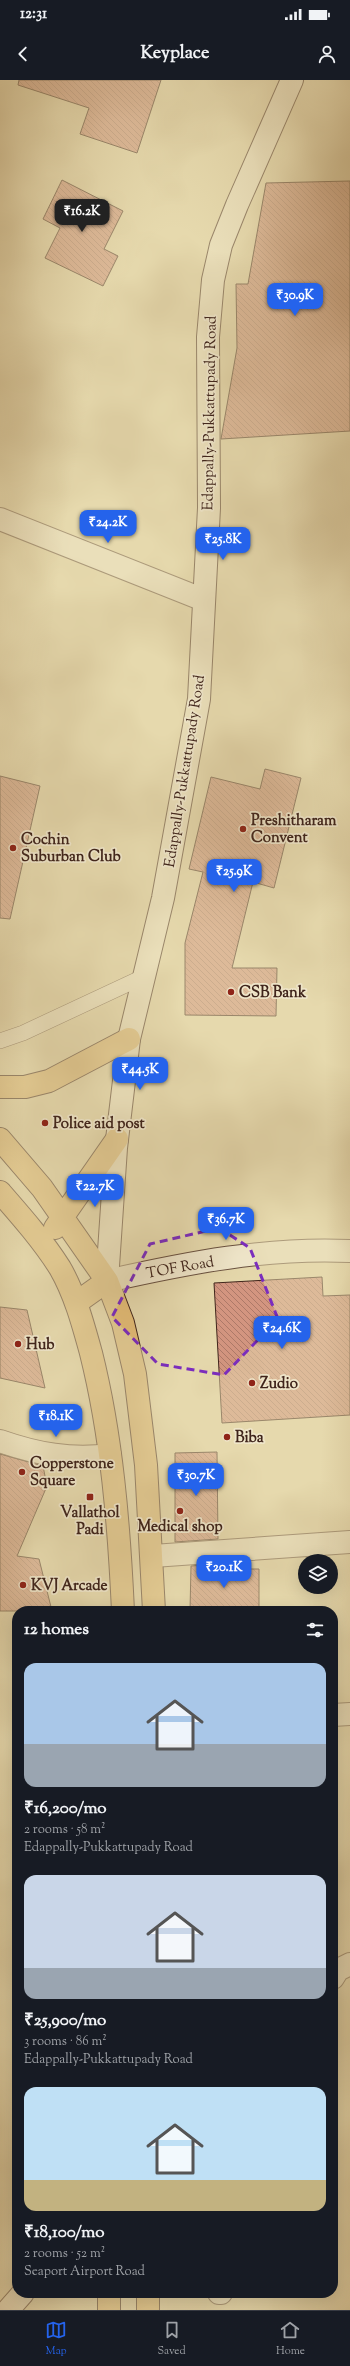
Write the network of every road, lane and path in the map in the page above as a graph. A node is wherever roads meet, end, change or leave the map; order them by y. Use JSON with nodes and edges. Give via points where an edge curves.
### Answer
{"nodes":[{"id":1,"x":292,"y":80,"type":"edge"},
{"id":2,"x":0,"y":519,"type":"edge"},
{"id":3,"x":204,"y":600,"type":"junction"},
{"id":4,"x":145,"y":976,"type":"junction"},
{"id":5,"x":129,"y":1039,"type":"junction"},
{"id":6,"x":0,"y":1041,"type":"edge"},
{"id":7,"x":0,"y":1088,"type":"edge"},
{"id":8,"x":0,"y":1139,"type":"edge"},
{"id":9,"x":117,"y":1139,"type":"junction"},
{"id":10,"x":0,"y":1192,"type":"edge"},
{"id":11,"x":61,"y":1216,"type":"junction"},
{"id":12,"x":44,"y":1246,"type":"junction"},
{"id":13,"x":350,"y":1251,"type":"edge"},
{"id":14,"x":107,"y":1281,"type":"junction"},
{"id":15,"x":76,"y":1303,"type":"junction"},
{"id":16,"x":0,"y":1441,"type":"edge"},
{"id":17,"x":110,"y":1455,"type":"junction"},
{"id":18,"x":350,"y":1542,"type":"edge"},
{"id":19,"x":153,"y":1556,"type":"junction"},
{"id":20,"x":123,"y":1606,"type":"edge"},
{"id":21,"x":154,"y":1606,"type":"edge"},
{"id":22,"x":350,"y":1714,"type":"edge"},
{"id":23,"x":338,"y":1715,"type":"edge"},
{"id":24,"x":350,"y":1964,"type":"edge"},
{"id":25,"x":338,"y":1970,"type":"edge"},
{"id":26,"x":19,"y":2298,"type":"edge"},
{"id":27,"x":109,"y":2298,"type":"edge"},
{"id":28,"x":148,"y":2298,"type":"edge"},
{"id":29,"x":8,"y":2310,"type":"edge"},
{"id":30,"x":109,"y":2310,"type":"edge"},
{"id":31,"x":148,"y":2310,"type":"edge"}],
"edges":[{"from":1,"to":3,"type":"main road","name":"Edappally-Pukkattupady Road","via":[[221,245],[213,280],[208,337],[209,508]]},
{"from":2,"to":3,"type":"main road"},
{"from":3,"to":4,"type":"main road","name":"Edappally-Pukkattupady Road","via":[[199,698],[163,898]]},
{"from":4,"to":5,"type":"main road","name":"Edappally-Pukkattupady Road"},
{"from":4,"to":6,"type":"lane","via":[[23,1033]]},
{"from":5,"to":7,"type":"main road","via":[[48,1081],[25,1087]]},
{"from":5,"to":9,"type":"main road","name":"Edappally-Pukkattupady Road"},
{"from":8,"to":11,"type":"main road","via":[[42,1188]]},
{"from":9,"to":11,"type":"main road"},
{"from":9,"to":14,"type":"main road","name":"Edappally-Pukkattupady Road"},
{"from":10,"to":12,"type":"main road"},
{"from":11,"to":12,"type":"main road"},
{"from":11,"to":14,"type":"main road"},
{"from":12,"to":15,"type":"main road","via":[[60,1269]]},
{"from":13,"to":14,"type":"main road","name":"TOF Road","via":[[311,1249],[263,1252]]},
{"from":14,"to":15,"type":"main road"},
{"from":14,"to":19,"type":"main road","via":[[123,1323],[135,1374],[146,1464]]},
{"from":15,"to":17,"type":"main road","via":[[98,1384]]},
{"from":16,"to":17,"type":"main road","via":[[63,1456],[83,1458]]},
{"from":17,"to":20,"type":"main road"},
{"from":18,"to":19,"type":"main road"},
{"from":19,"to":21,"type":"main road"},
{"from":22,"to":23,"type":"main road"},
{"from":24,"to":25,"type":"main road"},
{"from":26,"to":29,"type":"main road"},
{"from":27,"to":30,"type":"main road"},
{"from":28,"to":31,"type":"main road"}]}
